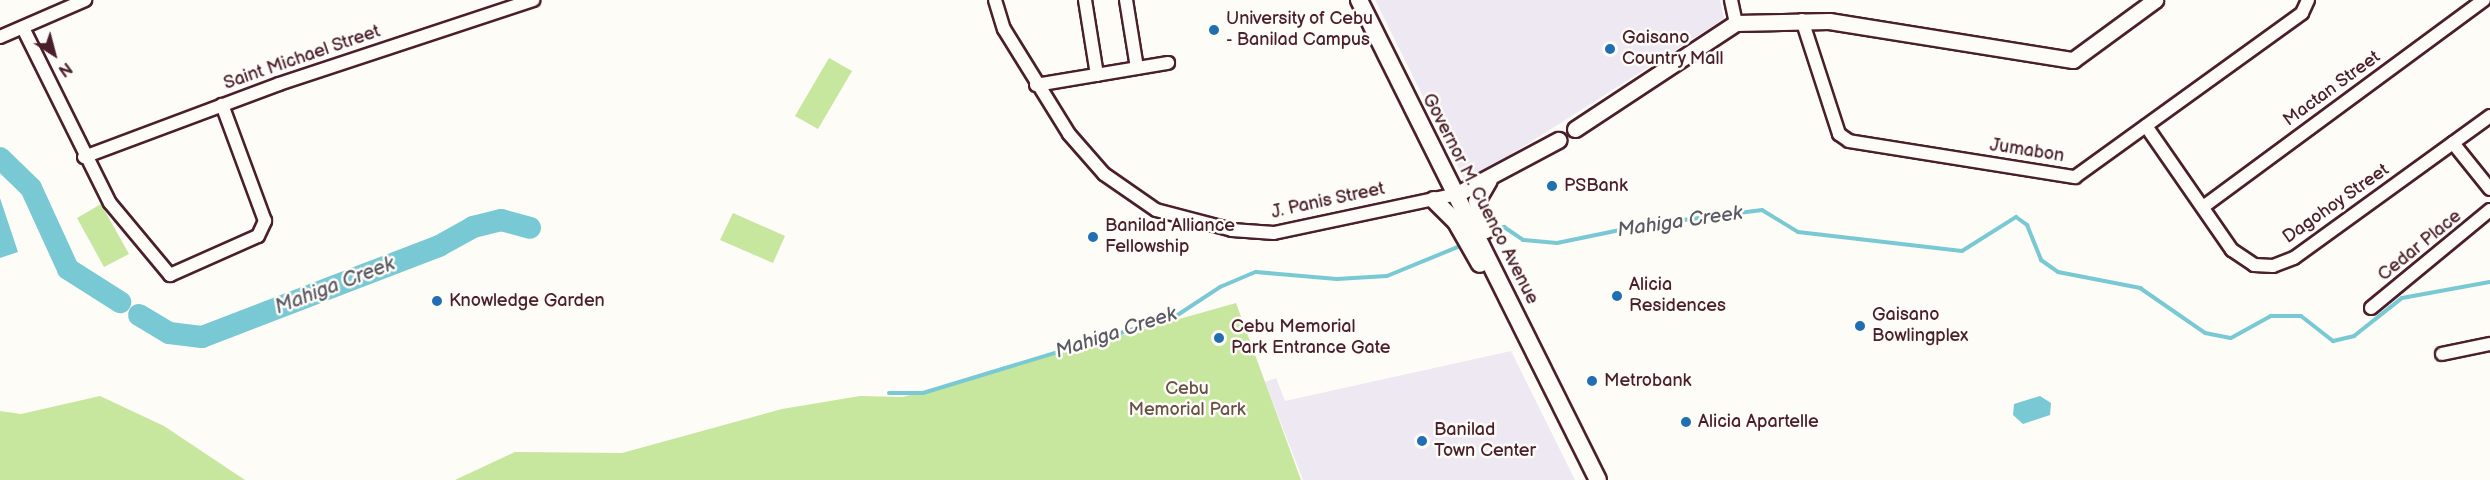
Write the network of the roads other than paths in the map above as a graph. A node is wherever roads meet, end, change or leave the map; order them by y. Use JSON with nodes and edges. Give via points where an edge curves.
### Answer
{"nodes":[{"id":1,"x":85,"y":0,"type":"edge"},
{"id":2,"x":533,"y":0,"type":"edge"},
{"id":3,"x":995,"y":0,"type":"edge"},
{"id":4,"x":1085,"y":0,"type":"edge"},
{"id":5,"x":1126,"y":0,"type":"edge"},
{"id":6,"x":1359,"y":0,"type":"edge"},
{"id":7,"x":1731,"y":0,"type":"edge"},
{"id":8,"x":2155,"y":0,"type":"edge"},
{"id":9,"x":2308,"y":0,"type":"edge"},
{"id":10,"x":2484,"y":0,"type":"edge"},
{"id":11,"x":1802,"y":20,"type":"junction"},
{"id":12,"x":1736,"y":23,"type":"junction"},
{"id":13,"x":23,"y":28,"type":"junction"},
{"id":14,"x":0,"y":37,"type":"edge"},
{"id":15,"x":1168,"y":63,"type":"dead end"},
{"id":16,"x":1137,"y":68,"type":"junction"},
{"id":17,"x":1097,"y":75,"type":"junction"},
{"id":18,"x":1036,"y":85,"type":"junction"},
{"id":19,"x":222,"y":105,"type":"junction"},
{"id":20,"x":2490,"y":116,"type":"edge"},
{"id":21,"x":2146,"y":126,"type":"junction"},
{"id":22,"x":1575,"y":129,"type":"dead end"},
{"id":23,"x":1558,"y":140,"type":"dead end"},
{"id":24,"x":2454,"y":143,"type":"junction"},
{"id":25,"x":84,"y":157,"type":"junction"},
{"id":26,"x":1489,"y":180,"type":"junction"},
{"id":27,"x":2490,"y":189,"type":"edge"},
{"id":28,"x":1457,"y":194,"type":"junction"},
{"id":29,"x":1434,"y":200,"type":"junction"},
{"id":30,"x":2203,"y":207,"type":"junction"},
{"id":31,"x":2490,"y":210,"type":"edge"},
{"id":32,"x":1471,"y":224,"type":"junction"},
{"id":33,"x":1495,"y":270,"type":"junction"},
{"id":34,"x":2371,"y":308,"type":"dead end"},
{"id":35,"x":2490,"y":344,"type":"edge"},
{"id":36,"x":1532,"y":346,"type":"junction"},
{"id":37,"x":2442,"y":354,"type":"dead end"},
{"id":38,"x":1566,"y":415,"type":"junction"},
{"id":39,"x":1588,"y":480,"type":"edge"},
{"id":40,"x":1598,"y":480,"type":"edge"},
{"id":41,"x":1609,"y":480,"type":"edge"}],
"edges":[{"from":1,"to":13,"type":"street"},
{"from":2,"to":19,"type":"street","name":"Saint Michael Street"},
{"from":3,"to":18,"type":"street","name":"J. Panis Street","via":[[1004,29]]},
{"from":4,"to":17,"type":"street"},
{"from":5,"to":16,"type":"street"},
{"from":6,"to":28,"type":"main road","name":"Governor M. Cuenco Avenue"},
{"from":7,"to":12,"type":"street"},
{"from":8,"to":11,"type":"street","via":[[2073,60]]},
{"from":9,"to":21,"type":"street","name":"Jumabon","via":[[2302,13]]},
{"from":10,"to":30,"type":"street","name":"Mactan Street"},
{"from":11,"to":12,"type":"street"},
{"from":11,"to":21,"type":"street","name":"Jumabon","via":[[1839,134],[1849,141],[2075,177]]},
{"from":12,"to":22,"type":"street"},
{"from":13,"to":14,"type":"street"},
{"from":13,"to":25,"type":"street"},
{"from":15,"to":16,"type":"street"},
{"from":16,"to":17,"type":"street"},
{"from":17,"to":18,"type":"street"},
{"from":18,"to":29,"type":"street","name":"J. Panis Street","via":[[1104,174],[1156,210],[1178,217],[1274,233]]},
{"from":19,"to":25,"type":"street","name":"Saint Michael Street"},
{"from":19,"to":25,"type":"street","via":[[266,221],[258,236],[170,275],[110,203]]},
{"from":20,"to":24,"type":"street","name":"Dagohoy Street"},
{"from":21,"to":30,"type":"street","name":"Dagohoy Street"},
{"from":23,"to":26,"type":"street"},
{"from":24,"to":27,"type":"street"},
{"from":24,"to":30,"type":"street","name":"Dagohoy Street","via":[[2294,258],[2273,266],[2254,265],[2232,250]]},
{"from":26,"to":28,"type":"street"},
{"from":26,"to":32,"type":"main road","via":[[1477,198]]},
{"from":28,"to":29,"type":"street","name":"J. Panis Street"},
{"from":28,"to":32,"type":"main road","name":"Governor M. Cuenco Avenue"},
{"from":29,"to":32,"type":"main road"},
{"from":31,"to":34,"type":"street","name":"Cedar Place"},
{"from":32,"to":33,"type":"main road","name":"Governor M. Cuenco Avenue"},
{"from":33,"to":36,"type":"main road"},
{"from":33,"to":36,"type":"main road","name":"Governor M. Cuenco Avenue"},
{"from":35,"to":37,"type":"street"},
{"from":36,"to":38,"type":"main road","name":"Governor M. Cuenco Avenue"},
{"from":38,"to":39,"type":"main road","name":"Governor M. Cuenco Avenue"},
{"from":38,"to":40,"type":"main road","name":"Governor M. Cuenco Avenue"},
{"from":38,"to":41,"type":"main road","name":"Governor M. Cuenco Avenue"}]}
